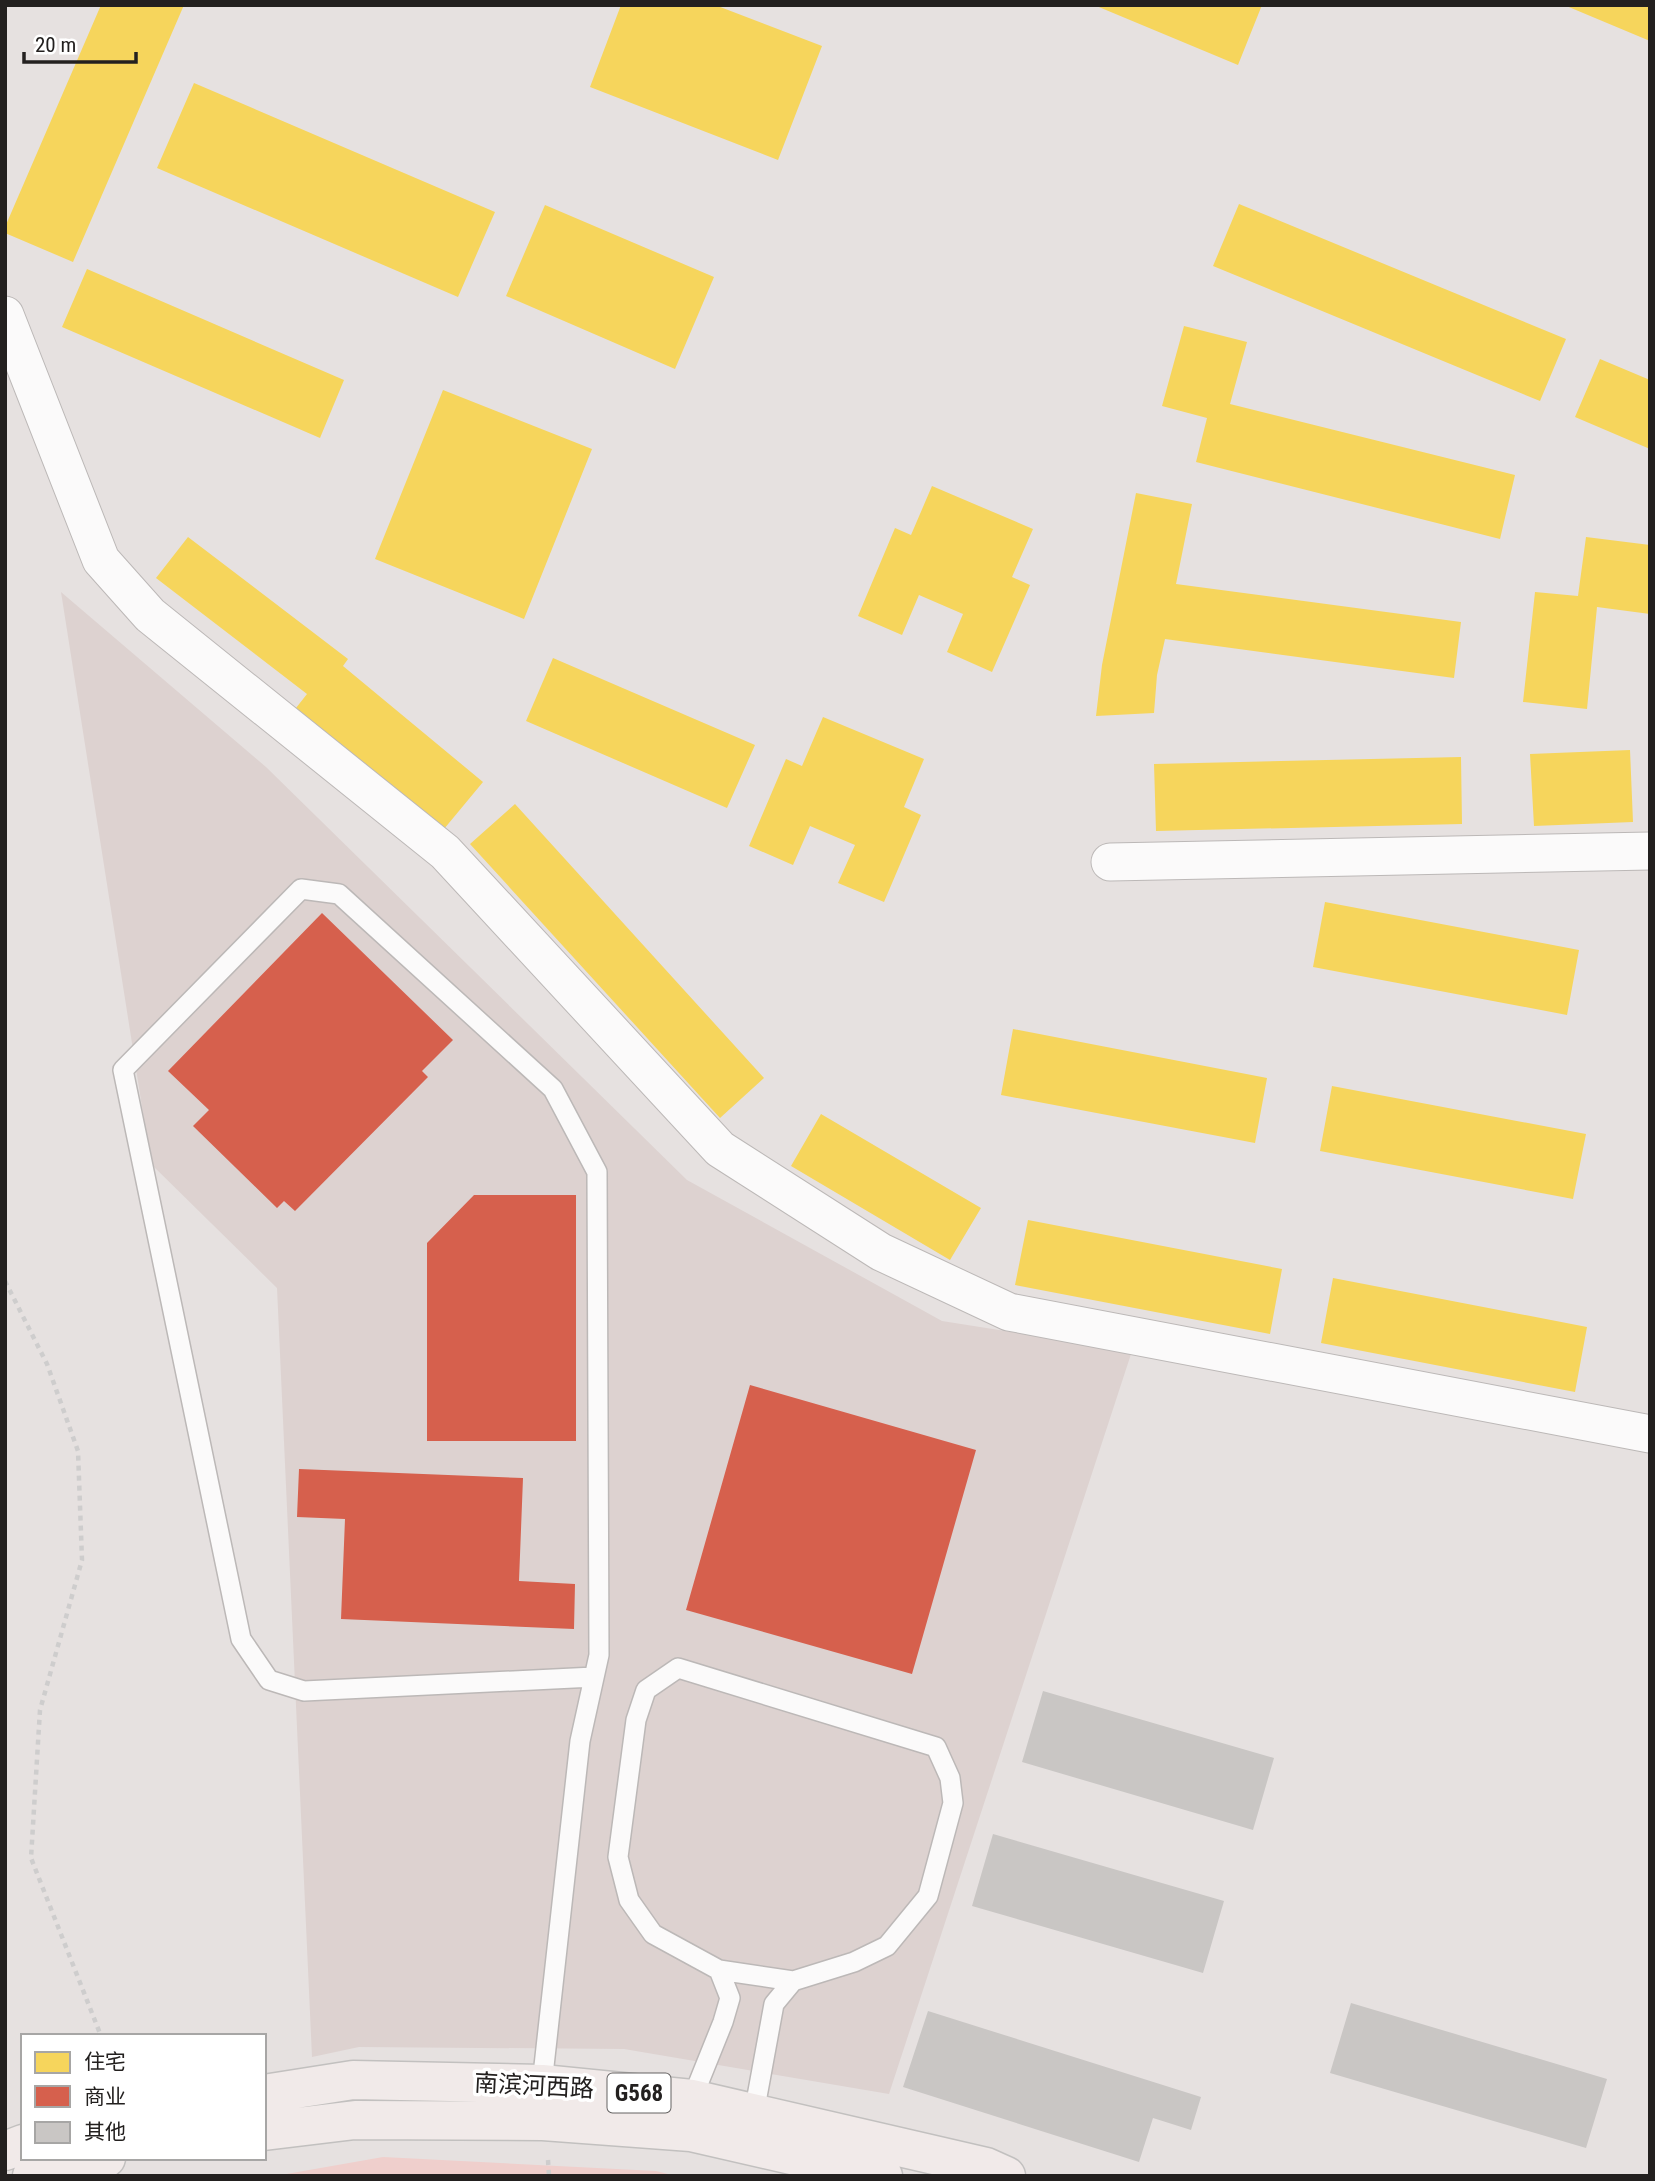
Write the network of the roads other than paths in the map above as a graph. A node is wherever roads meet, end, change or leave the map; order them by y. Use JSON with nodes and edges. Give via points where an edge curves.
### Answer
{"nodes":[{"id":1,"x":5,"y":315,"type":"edge"},
{"id":2,"x":1650,"y":851,"type":"edge"},
{"id":3,"x":1110,"y":862,"type":"dead end"},
{"id":4,"x":1650,"y":1434,"type":"edge"},
{"id":5,"x":594,"y":1677,"type":"junction"},
{"id":6,"x":719,"y":1970,"type":"junction"},
{"id":7,"x":793,"y":1981,"type":"junction"},
{"id":8,"x":542,"y":2084,"type":"junction"},
{"id":9,"x":266,"y":2094,"type":"edge"},
{"id":10,"x":692,"y":2099,"type":"junction"},
{"id":11,"x":754,"y":2113,"type":"junction"},
{"id":12,"x":266,"y":2131,"type":"edge"},
{"id":13,"x":96,"y":2160,"type":"edge"},
{"id":14,"x":32,"y":2176,"type":"edge"},
{"id":15,"x":883,"y":2176,"type":"edge"},
{"id":16,"x":1006,"y":2176,"type":"edge"}],
"edges":[{"from":1,"to":4,"type":"street","via":[[101,560],[150,615],[445,852],[720,1149],[881,1252],[1009,1312]]},
{"from":2,"to":3,"type":"street"},
{"from":5,"to":5,"type":"lane","via":[[599,1655],[597,1172],[554,1089],[339,894],[301,889],[123,1070],[241,1639],[269,1680],[304,1691]]},
{"from":5,"to":8,"type":"lane","via":[[580,1741]]},
{"from":6,"to":7,"type":"lane"},
{"from":6,"to":7,"type":"lane","via":[[653,1934],[629,1900],[618,1857],[636,1720],[646,1690],[678,1668],[936,1747],[950,1778],[953,1804],[928,1896],[887,1946]]},
{"from":6,"to":10,"type":"lane","via":[[730,1998]]},
{"from":7,"to":11,"type":"lane","via":[[774,2004]]},
{"from":8,"to":9,"type":"highway","name":"南滨河西路","number":"G568","via":[[353,2080]]},
{"from":8,"to":10,"type":"highway","name":"南滨河西路","number":"G568"},
{"from":10,"to":11,"type":"highway","name":"南滨河西路","number":"G568"},
{"from":11,"to":16,"type":"highway","name":"南滨河西路","number":"G568","via":[[986,2167]]},
{"from":12,"to":15,"type":"highway","name":"南滨河西路","number":"G568","via":[[355,2120],[543,2121],[691,2133]]},
{"from":13,"to":14,"type":"highway"}]}
